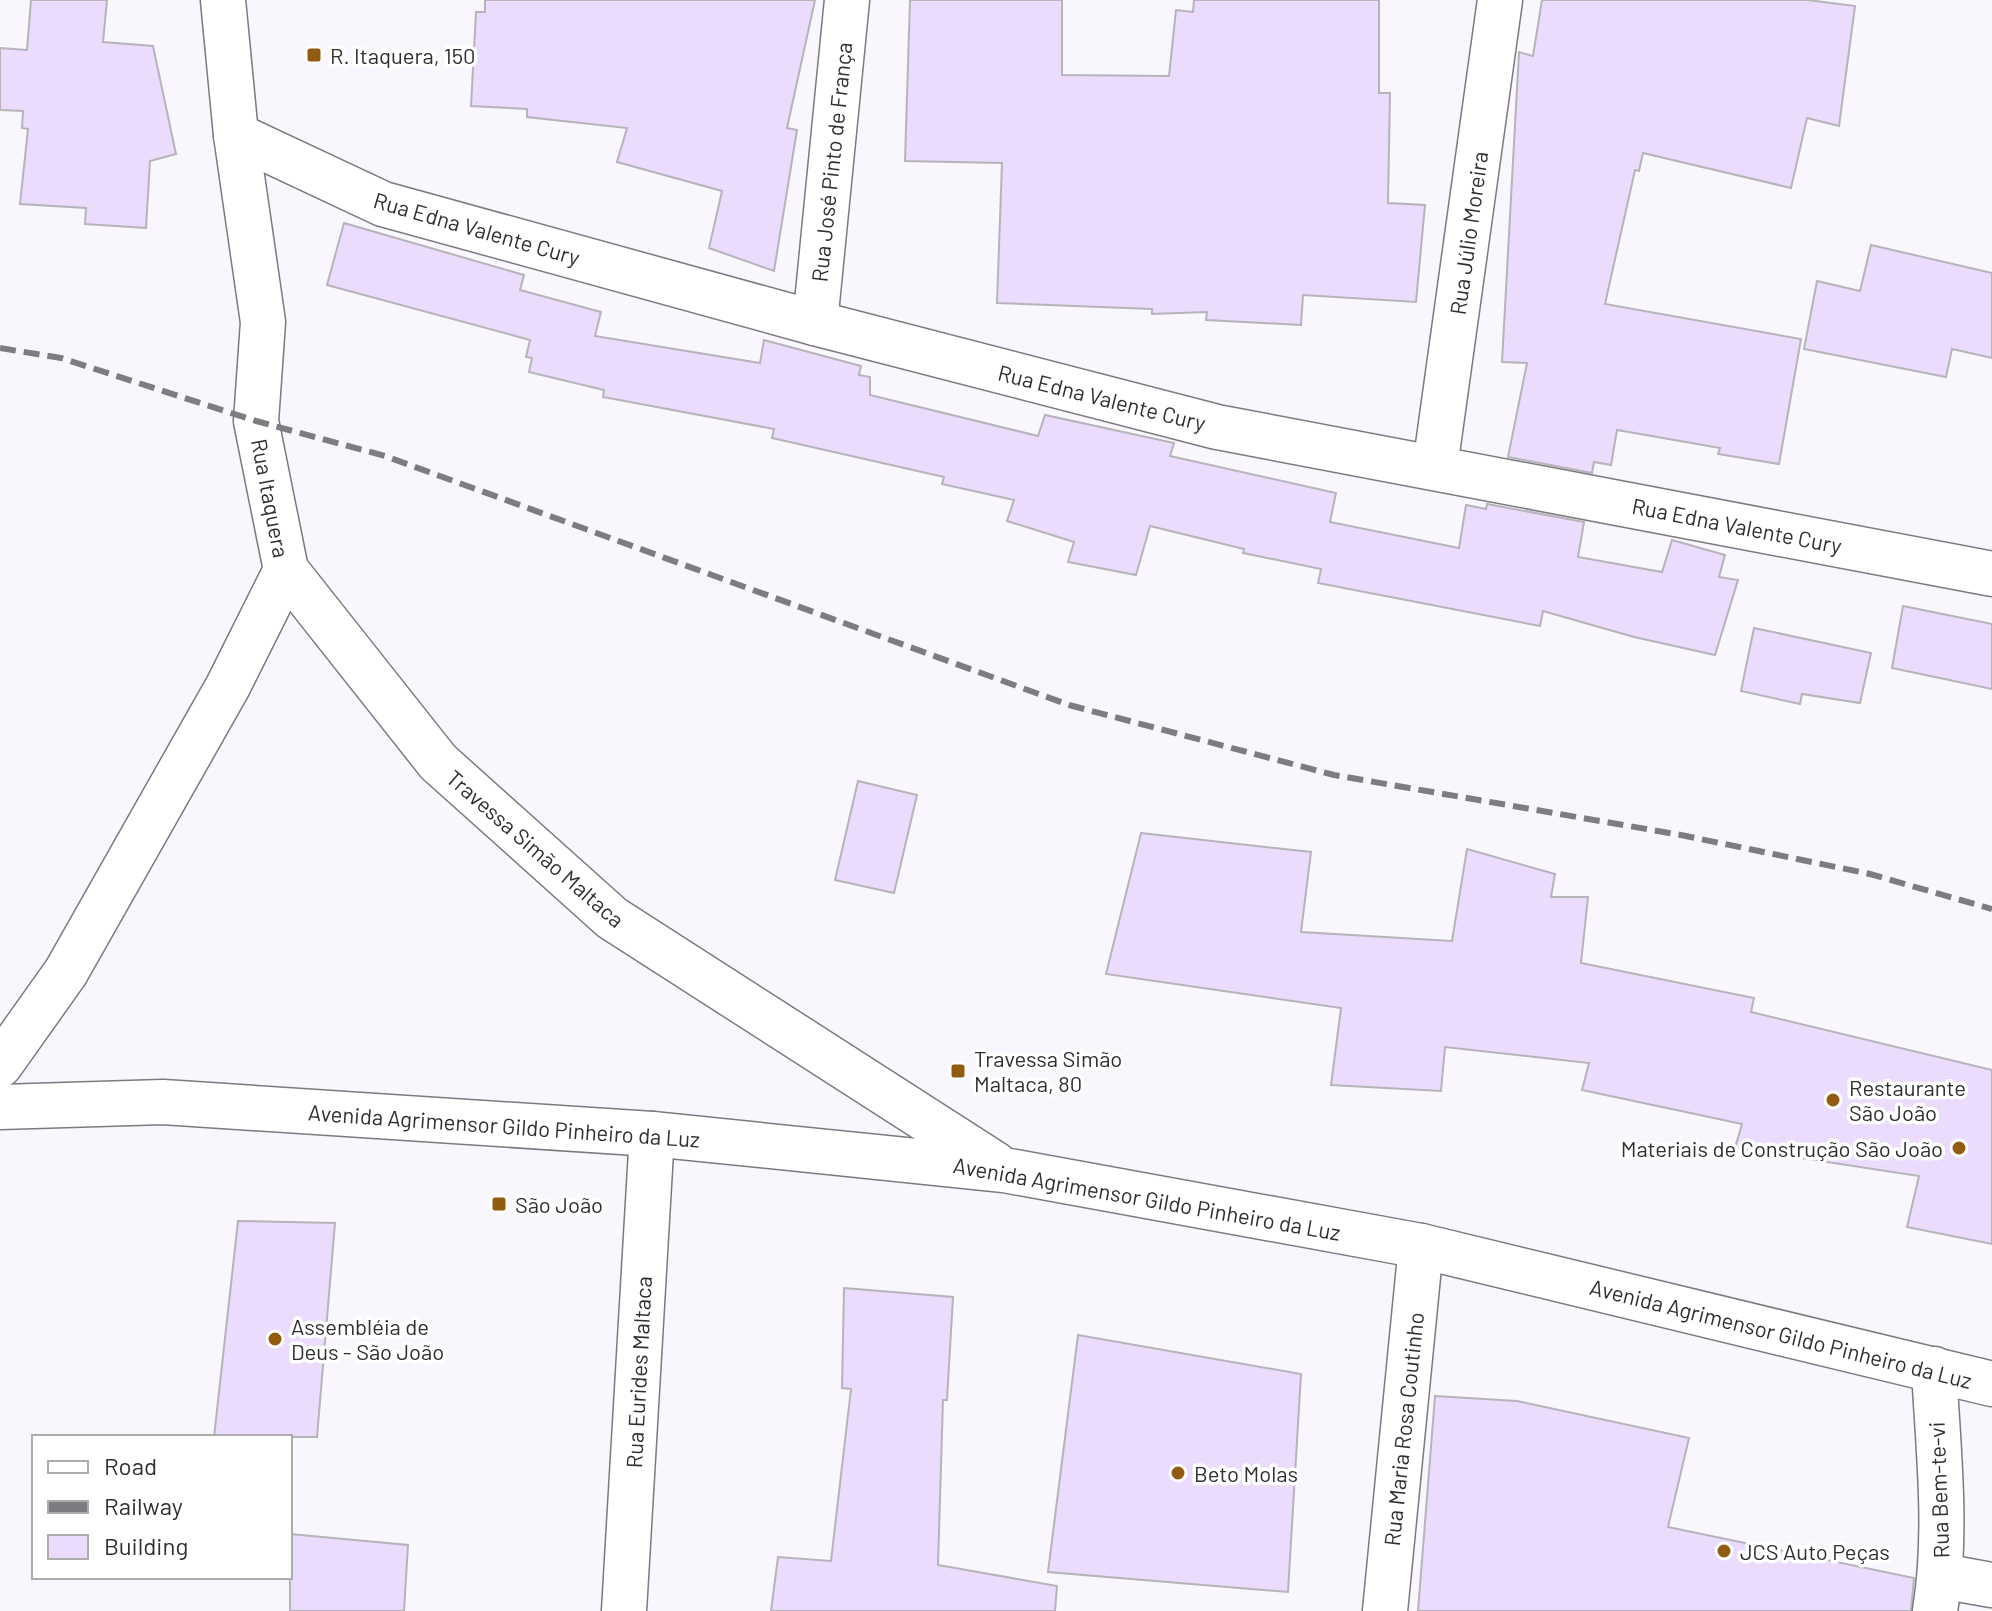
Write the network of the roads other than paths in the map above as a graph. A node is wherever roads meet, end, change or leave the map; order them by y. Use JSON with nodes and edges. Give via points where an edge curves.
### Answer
{"nodes":[{"id":1,"x":223,"y":0,"type":"edge"},
{"id":2,"x":847,"y":0,"type":"edge"},
{"id":3,"x":1500,"y":0,"type":"edge"},
{"id":4,"x":236,"y":135,"type":"junction"},
{"id":5,"x":815,"y":323,"type":"junction"},
{"id":6,"x":1435,"y":467,"type":"junction"},
{"id":7,"x":286,"y":570,"type":"junction"},
{"id":8,"x":1992,"y":574,"type":"edge"},
{"id":9,"x":0,"y":1065,"type":"edge"},
{"id":10,"x":0,"y":1107,"type":"edge"},
{"id":11,"x":652,"y":1134,"type":"junction"},
{"id":12,"x":1004,"y":1170,"type":"junction"},
{"id":13,"x":1421,"y":1246,"type":"junction"},
{"id":14,"x":1934,"y":1369,"type":"junction"},
{"id":15,"x":1992,"y":1384,"type":"edge"},
{"id":16,"x":1992,"y":1585,"type":"edge"},
{"id":17,"x":1938,"y":1594,"type":"edge"},
{"id":18,"x":624,"y":1611,"type":"edge"},
{"id":19,"x":1385,"y":1611,"type":"edge"}],
"edges":[{"from":1,"to":4,"type":"main road","name":"Rua Itaquera"},
{"from":2,"to":5,"type":"main road","name":"Rua José Pinto de França"},
{"from":3,"to":6,"type":"main road","name":"Rua Júlio Moreira"},
{"from":4,"to":5,"type":"main road","name":"Rua Edna Valente Cury","via":[[383,204]]},
{"from":4,"to":7,"type":"main road","name":"Rua Itaquera","via":[[263,322],[256,421]]},
{"from":5,"to":6,"type":"main road","name":"Rua Edna Valente Cury","via":[[1217,427]]},
{"from":6,"to":8,"type":"main road","name":"Rua Edna Valente Cury"},
{"from":7,"to":9,"type":"main road","name":"Rua Itaquera","via":[[228,686],[66,972]]},
{"from":7,"to":12,"type":"main road","name":"Travessa Simão Maltaca","via":[[438,762],[612,918]]},
{"from":10,"to":11,"type":"main road","name":"Avenida Agrimensor Gildo Pinheiro da Luz","via":[[163,1102]]},
{"from":11,"to":12,"type":"main road","name":"Avenida Agrimensor Gildo Pinheiro da Luz"},
{"from":11,"to":18,"type":"main road","name":"Rua Eurides Maltaca"},
{"from":12,"to":13,"type":"main road","name":"Avenida Agrimensor Gildo Pinheiro da Luz"},
{"from":13,"to":14,"type":"main road","name":"Avenida Agrimensor Gildo Pinheiro da Luz"},
{"from":13,"to":19,"type":"main road","name":"Rua Maria Rosa Coutinho"},
{"from":14,"to":15,"type":"main road","name":"Avenida Agrimensor Gildo Pinheiro da Luz"},
{"from":14,"to":17,"type":"main road","name":"Rua Bem-te-vi","via":[[1941,1492]]},
{"from":16,"to":17,"type":"main road"}]}
